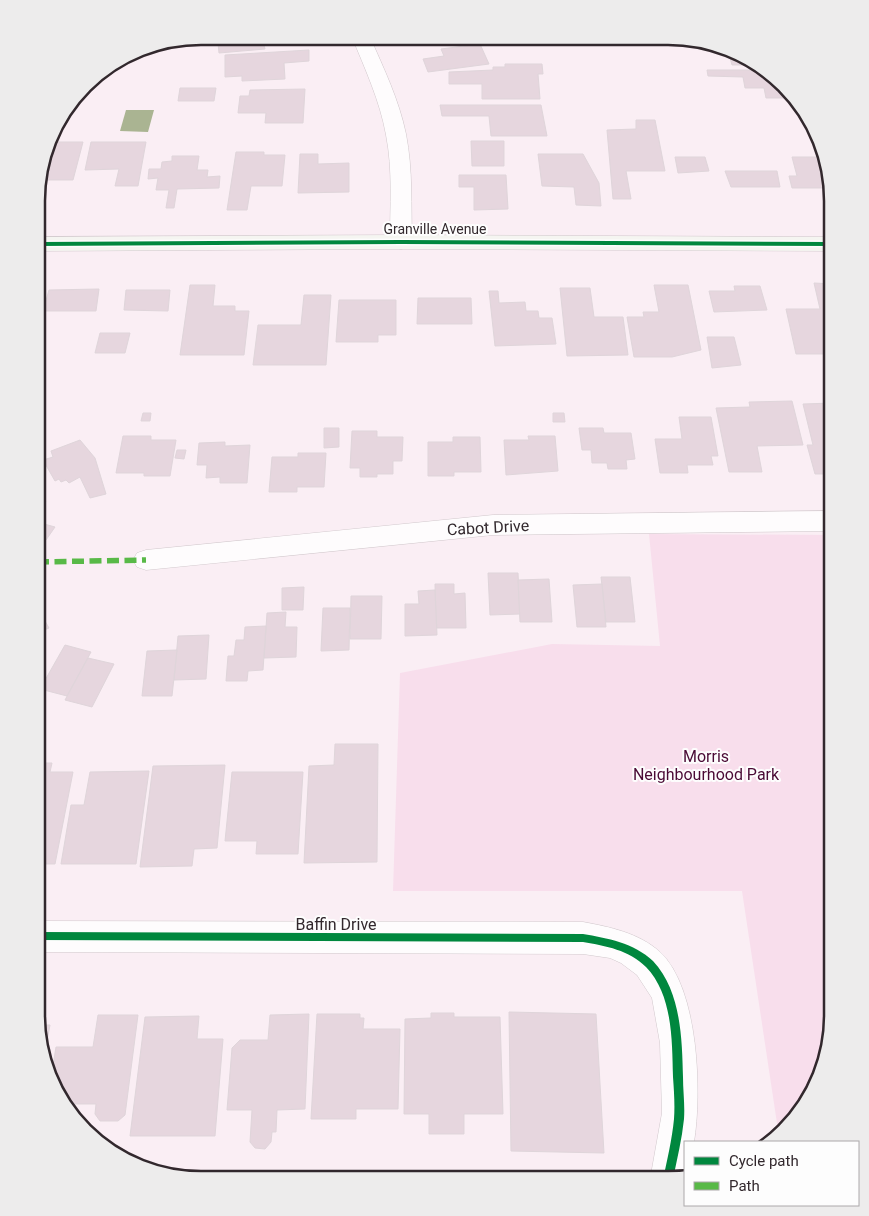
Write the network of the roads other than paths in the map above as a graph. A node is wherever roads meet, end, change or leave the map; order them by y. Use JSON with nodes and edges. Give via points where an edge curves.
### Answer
{"nodes":[{"id":1,"x":365,"y":45,"type":"edge"},
{"id":2,"x":401,"y":242,"type":"junction"},
{"id":3,"x":45,"y":244,"type":"edge"},
{"id":4,"x":824,"y":244,"type":"edge"},
{"id":5,"x":824,"y":522,"type":"edge"},
{"id":6,"x":146,"y":560,"type":"dead end"},
{"id":7,"x":45,"y":936,"type":"edge"},
{"id":8,"x":670,"y":1171,"type":"edge"}],
"edges":[{"from":1,"to":2,"type":"street","via":[[379,77],[396,134]]},
{"from":2,"to":3,"type":"street","name":"Granville Avenue"},
{"from":2,"to":4,"type":"street","name":"Granville Avenue"},
{"from":5,"to":6,"type":"street","name":"Cabot Drive","via":[[493,525]]},
{"from":7,"to":8,"type":"street","name":"Baffin Drive","via":[[583,938],[601,940],[634,952],[665,986],[673,1007],[679,1118]]}]}
